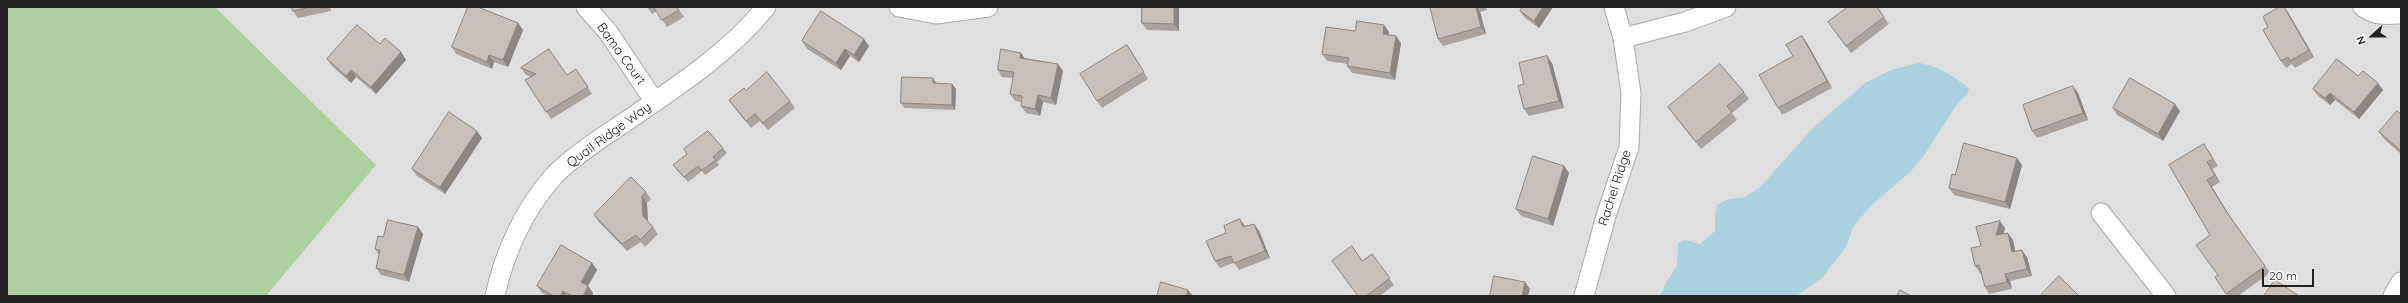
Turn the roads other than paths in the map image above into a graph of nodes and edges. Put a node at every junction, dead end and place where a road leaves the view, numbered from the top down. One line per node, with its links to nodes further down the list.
1 (586, 7): 10 (street, Bama Court)
2 (766, 7): 10 (street, Quail Ridge Way)
3 (899, 7): 4 (street)
4 (988, 7)
5 (1614, 7): 9 (street, Rachel Ridge)
6 (1726, 7): 9 (street)
7 (2363, 7): 8 (street)
8 (2401, 14)
9 (1623, 38): 14 (street, Rachel Ridge)
10 (655, 102): 13 (street, Quail Ridge Way)
11 (2101, 212): 15 (street)
12 (2401, 282): 16 (street)
13 (496, 296)
14 (1584, 296)
15 (2166, 296)
16 (2393, 296)

